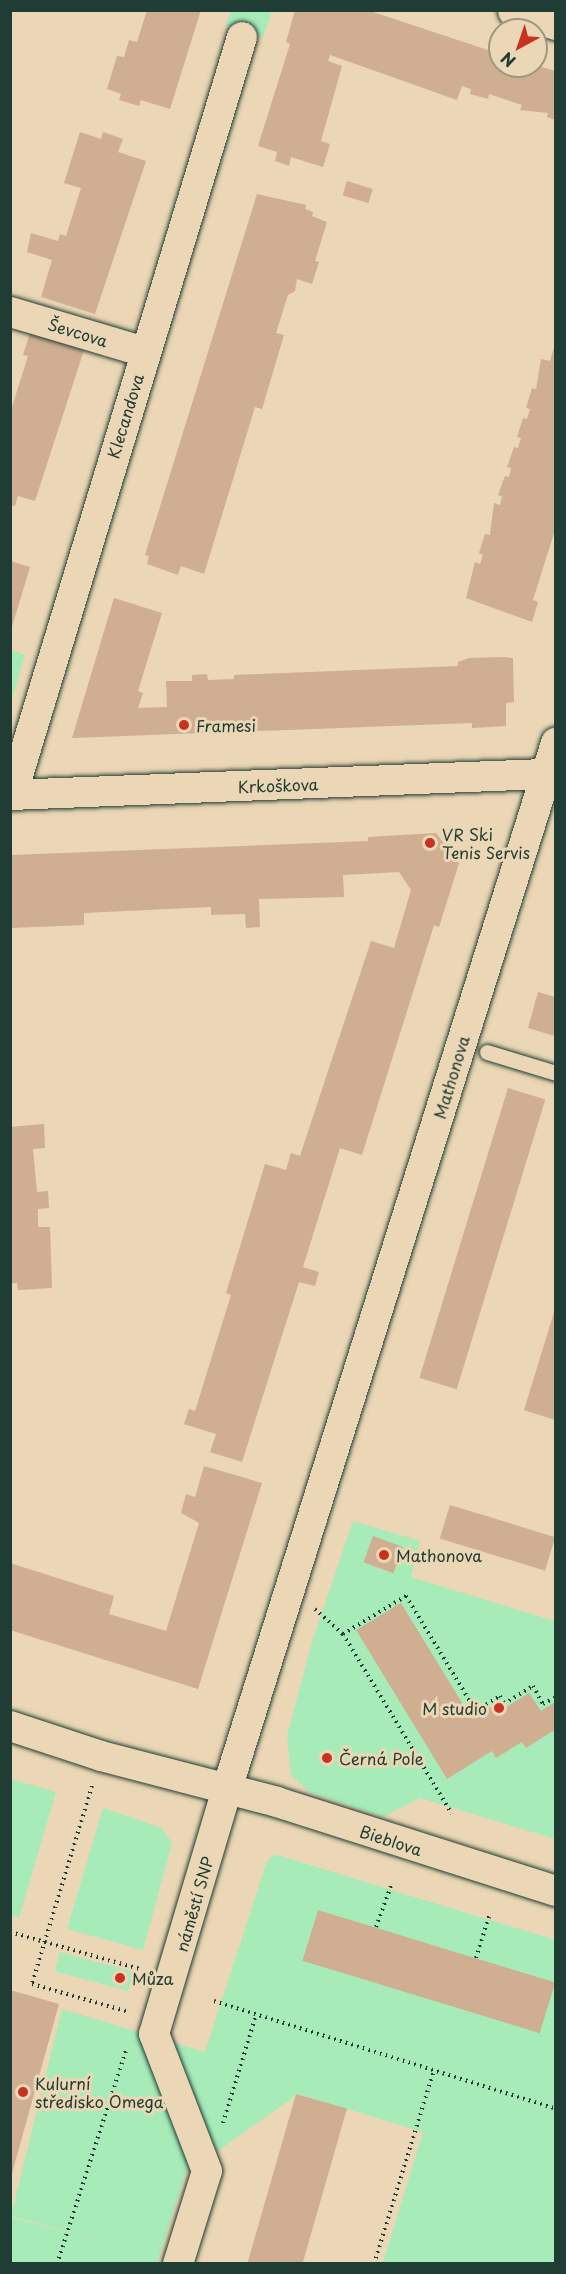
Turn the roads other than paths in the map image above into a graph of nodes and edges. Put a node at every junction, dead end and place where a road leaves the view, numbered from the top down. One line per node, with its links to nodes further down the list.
1 (514, 10): 2 (main road)
2 (555, 23)
3 (242, 37): 5 (street, Klecandova)
4 (10, 312): 5 (street, Ševcova)
5 (145, 352): 8 (street, Klecandova)
6 (555, 743): 7 (street, Mathonova)
7 (545, 774): 8 (street, Krkoškova); 12 (street, Mathonova)
8 (11, 795)
9 (487, 1052): 10 (lane)
10 (555, 1073)
11 (10, 1726): 12 (street)
12 (226, 1789): 13 (street, Bieblova); 14 (street, náměstí SNP)
13 (555, 1891)
14 (178, 2264)

